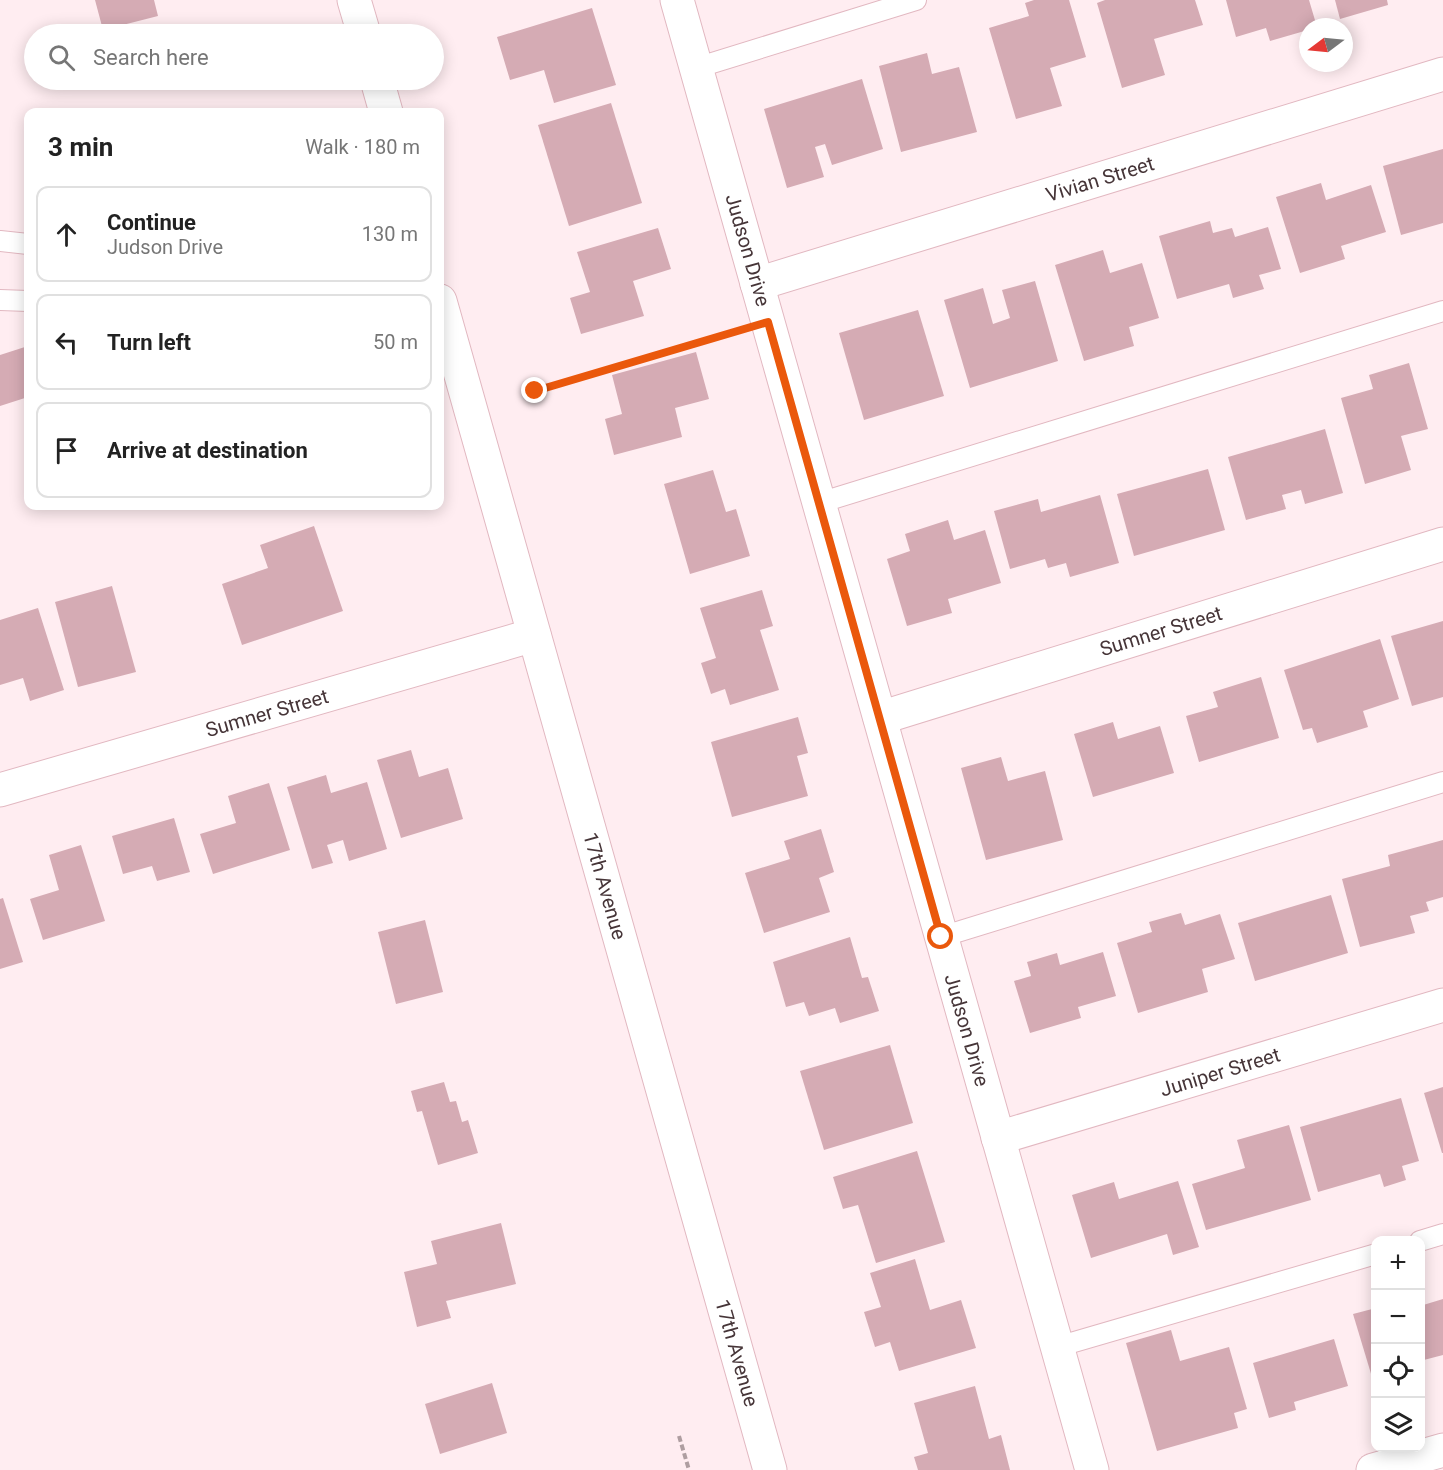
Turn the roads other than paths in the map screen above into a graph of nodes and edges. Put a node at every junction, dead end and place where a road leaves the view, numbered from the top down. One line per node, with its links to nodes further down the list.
1 (354, 0): 4 (street)
2 (677, 0): 5 (street, Judson Drive)
3 (916, 0): 5 (lane)
4 (361, 24)
5 (696, 68): 11 (street, Judson Drive)
6 (1443, 74): 11 (street, Vivian Street)
7 (380, 90): 8 (street)
8 (385, 108)
9 (0, 240): 10 (lane)
10 (24, 243)
11 (757, 284): 16 (street, Judson Drive)
12 (0, 300): 13 (lane)
13 (24, 301)
14 (1443, 311): 16 (lane)
15 (444, 315): 18 (street, 17th Avenue)
16 (819, 503): 19 (street, Judson Drive)
17 (1443, 544): 19 (street, Sumner Street)
18 (534, 635): 21 (street, Sumner Street); 30 (street, 17th Avenue)
19 (880, 718): 22 (street, Judson Drive)
20 (1443, 782): 22 (lane)
21 (0, 790)
22 (941, 937): 24 (street, Judson Drive)
23 (1443, 1005): 24 (street, Juniper Street)
24 (998, 1138): 28 (street, Judson Drive)
25 (1443, 1234): 26 (lane)
26 (1425, 1239)
27 (1371, 1255): 28 (lane)
28 (1056, 1347): 31 (street, Judson Drive)
29 (1443, 1450): 32 (street)
30 (770, 1470)
31 (1092, 1470)
32 (1373, 1470)

